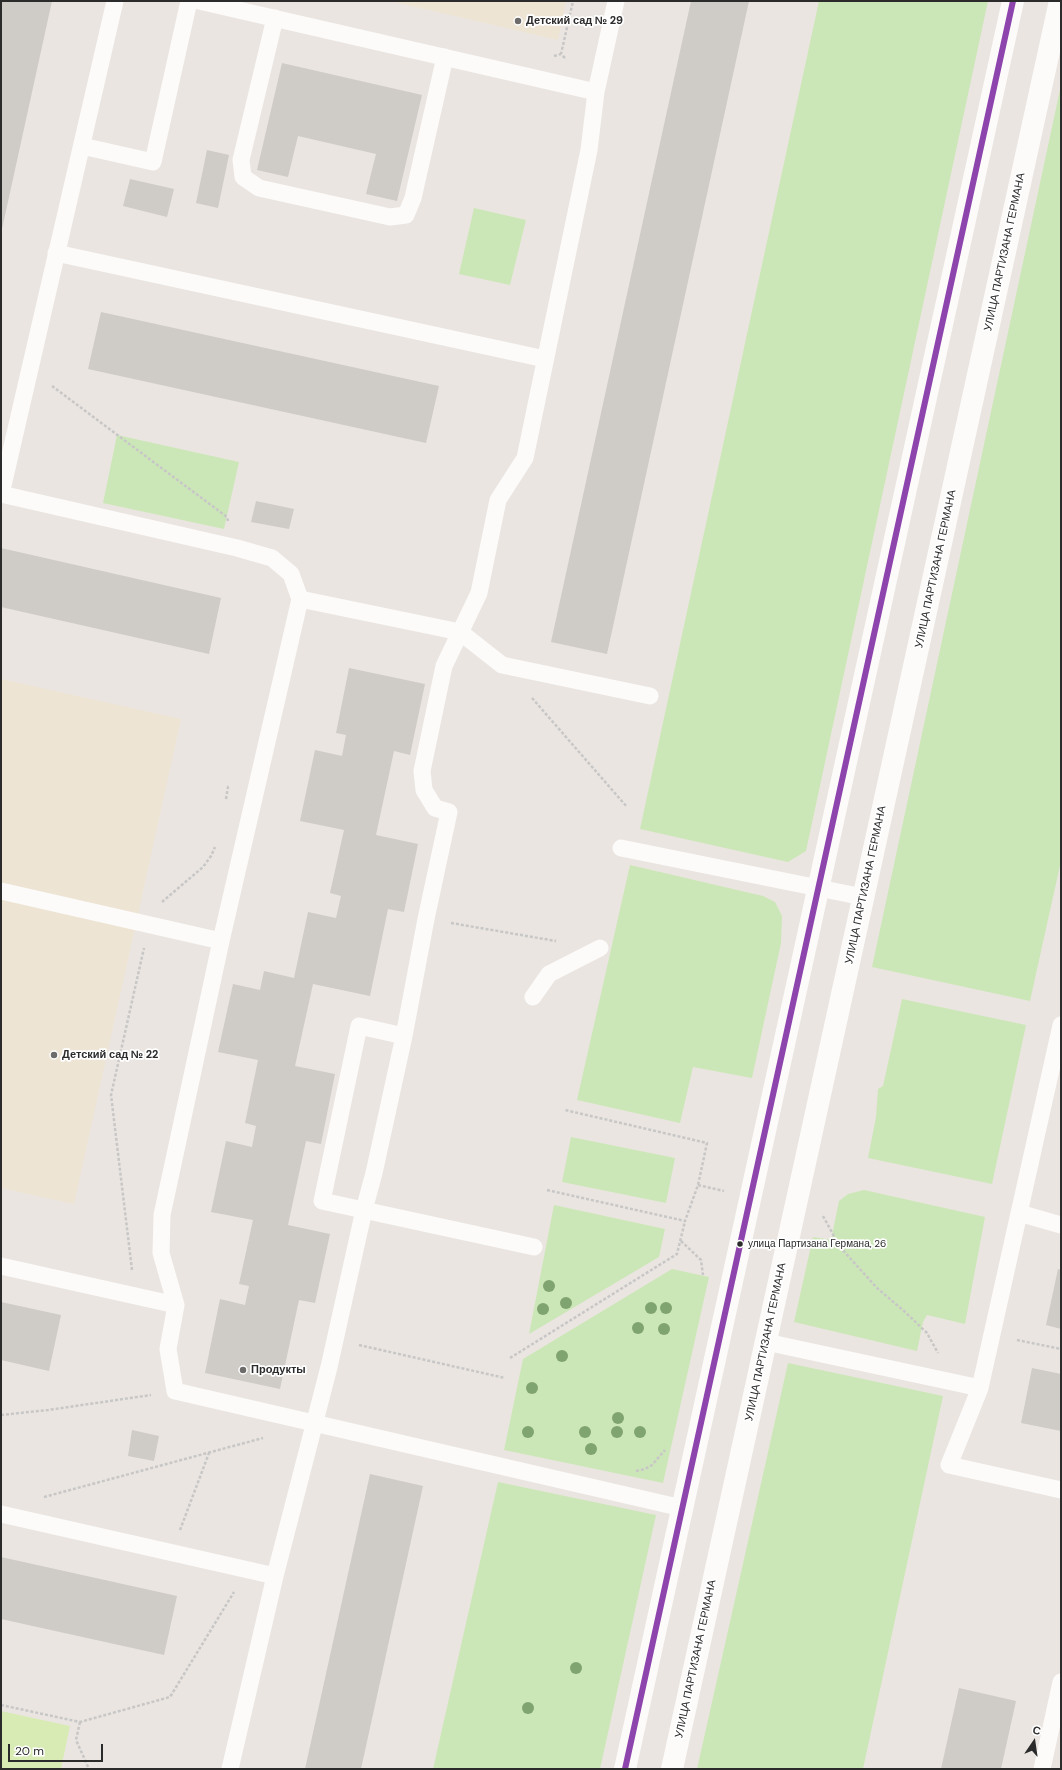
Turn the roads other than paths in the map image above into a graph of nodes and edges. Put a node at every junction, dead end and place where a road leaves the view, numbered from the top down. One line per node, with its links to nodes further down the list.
1 (115, 1): 10 (lane)
2 (188, 1): 10 (lane)
3 (199, 1): 7 (lane)
4 (616, 1): 9 (lane)
5 (1013, 1): 18 (main road)
6 (1060, 1): 20 (main road, УЛИЦА ПАРТИЗАНА ГЕРМАНА)
7 (275, 18): 8 (lane); 8 (lane)
8 (445, 57): 9 (lane)
9 (596, 92): 12 (lane)
10 (82, 146): 11 (lane)
11 (56, 253): 12 (lane); 13 (lane)
12 (545, 359): 15 (lane)
13 (1, 494): 14 (lane)
14 (300, 599): 15 (lane); 21 (lane)
15 (460, 632): 16 (lane); 25 (lane)
16 (650, 696)
17 (621, 848): 18 (lane)
18 (818, 888): 20 (lane); 36 (main road)
19 (1, 892): 21 (lane)
20 (863, 897): 32 (main road, УЛИЦА ПАРТИЗАНА ГЕРМАНА)
21 (221, 941): 31 (lane)
22 (600, 948): 23 (lane)
23 (533, 997)
24 (1061, 1025): 27 (lane)
25 (404, 1036): 26 (lane); 26 (lane)
26 (364, 1210): 29 (lane); 34 (lane)
27 (1019, 1213): 28 (lane); 33 (lane)
28 (1061, 1225)
29 (534, 1247)
30 (1, 1266): 31 (lane)
31 (176, 1305): 34 (lane)
32 (766, 1342): 33 (lane); 42 (main road, УЛИЦА ПАРТИЗАНА ГЕРМАНА)
33 (980, 1388): 35 (lane)
34 (315, 1424): 36 (lane); 38 (lane)
35 (1061, 1490)
36 (682, 1508): 41 (main road)
37 (1, 1514): 38 (lane)
38 (275, 1576): 40 (lane)
39 (1061, 1682): 43 (lane)
40 (230, 1769)
41 (625, 1769)
42 (672, 1769)
43 (1042, 1769)

